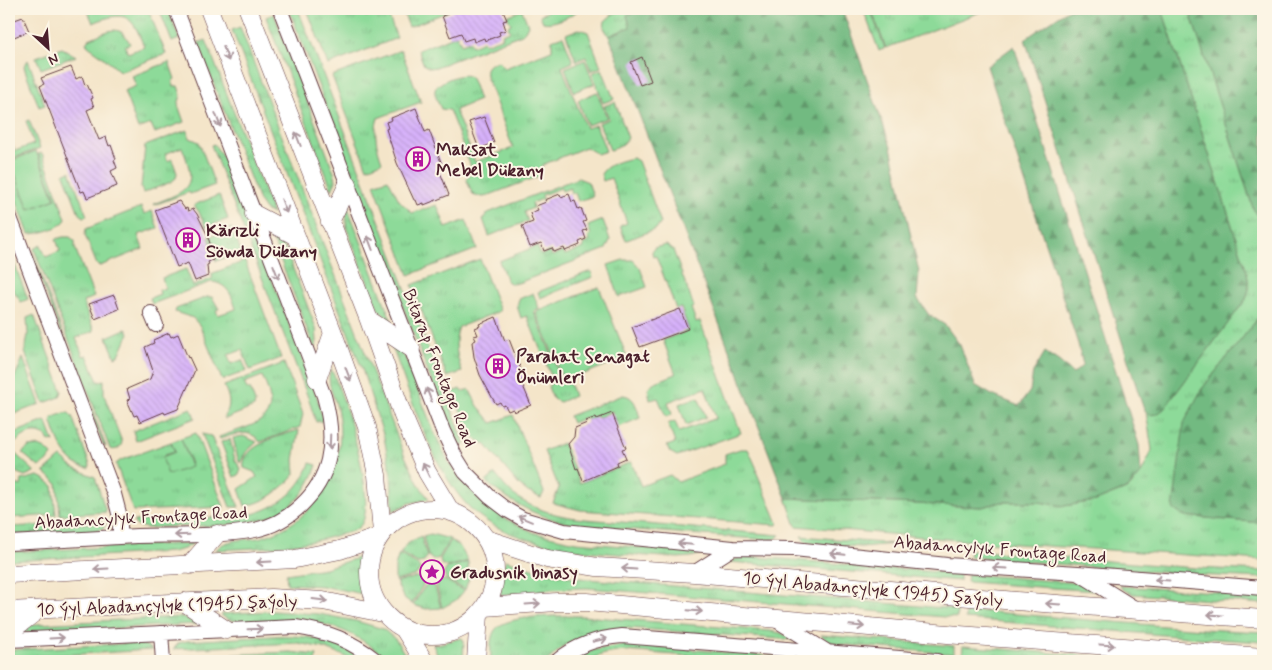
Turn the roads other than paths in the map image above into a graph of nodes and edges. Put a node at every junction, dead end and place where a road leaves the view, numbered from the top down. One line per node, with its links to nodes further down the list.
1 (176, 9): 7 (street, one-way to 7)
2 (209, 9): 9 (main road, one-way to 9)
3 (248, 9): 8 (main road, one-way to 3)
4 (280, 9): 5 (street, Bitarap Frontage Road)
5 (348, 184): 8 (main road); 12 (street, Bitarap Frontage Road, one-way to 5)
6 (9, 214): 17 (street)
7 (254, 214): 9 (main road); 13 (street, one-way to 13)
8 (330, 222): 10 (main road)
9 (296, 236): 11 (main road)
10 (369, 320): 12 (main road); 14 (main road, one-way to 10)
11 (333, 333): 13 (main road); 16 (main road, one-way to 16)
12 (410, 348): 20 (street, Bitarap Frontage Road, one-way to 12)
13 (317, 379): 15 (street, Abadancylyk Frontage Road, one-way to 15)
14 (451, 512): 16 (main road); 18 (main road)
15 (217, 534): 17 (street, Abadancylyk Frontage Road, one-way to 17); 21 (main road)
16 (381, 535): 21 (main road, 10 ýyl Abadançylyk (1945) şaýoly, one-way to 21); 31 (main road)
17 (120, 537): 19 (street, Abadancylyk Frontage Road)
18 (486, 539): 22 (main road, 10 ýyl Abadançylyk (1945) şaýoly, one-way to 18); 30 (main road)
19 (9, 543)
20 (733, 548): 22 (street); 23 (street, Abadancylyk Frontage Road, one-way to 20)
21 (190, 565): 24 (main road, 10 ýyl Abadançylyk (1945) şaýoly, one-way to 24)
22 (694, 573): 28 (main road, 10 ýyl Abadançylyk (1945) şaýoly, one-way to 22)
23 (1078, 573): 25 (street, Abadancylyk Frontage Road, one-way to 23); 28 (street)
24 (9, 574)
25 (1263, 588)
26 (184, 602): 27 (main road, 10 ýyl Abadançylyk (1945) şaýoly); 31 (main road, 10 ýyl Abadançylyk (1945) şaýoly, one-way to 31); 35 (main road)
27 (38, 610): 29 (main road, 10 ýyl Abadançylyk (1945) şaýoly); 36 (main road)
28 (1136, 610): 33 (main road, 10 ýyl Abadançylyk (1945) şaýoly, one-way to 28)
29 (9, 611)
30 (482, 611): 32 (main road, one-way to 32); 34 (main road); 45 (main road)
31 (383, 613): 34 (main road)
32 (774, 618): 39 (street); 40 (main road, one-way to 40)
33 (1263, 619)
34 (404, 629): 44 (main road)
35 (226, 630): 37 (street); 43 (street, one-way to 43)
36 (9, 632)
37 (161, 633): 38 (street, one-way to 37); 42 (street)
38 (9, 640)
39 (828, 652): 46 (street, one-way to 39); 47 (street)
40 (1208, 657): 41 (main road)
41 (1263, 657)
42 (163, 661)
43 (377, 661)
44 (424, 661)
45 (476, 661)
46 (557, 661)
47 (937, 661)

